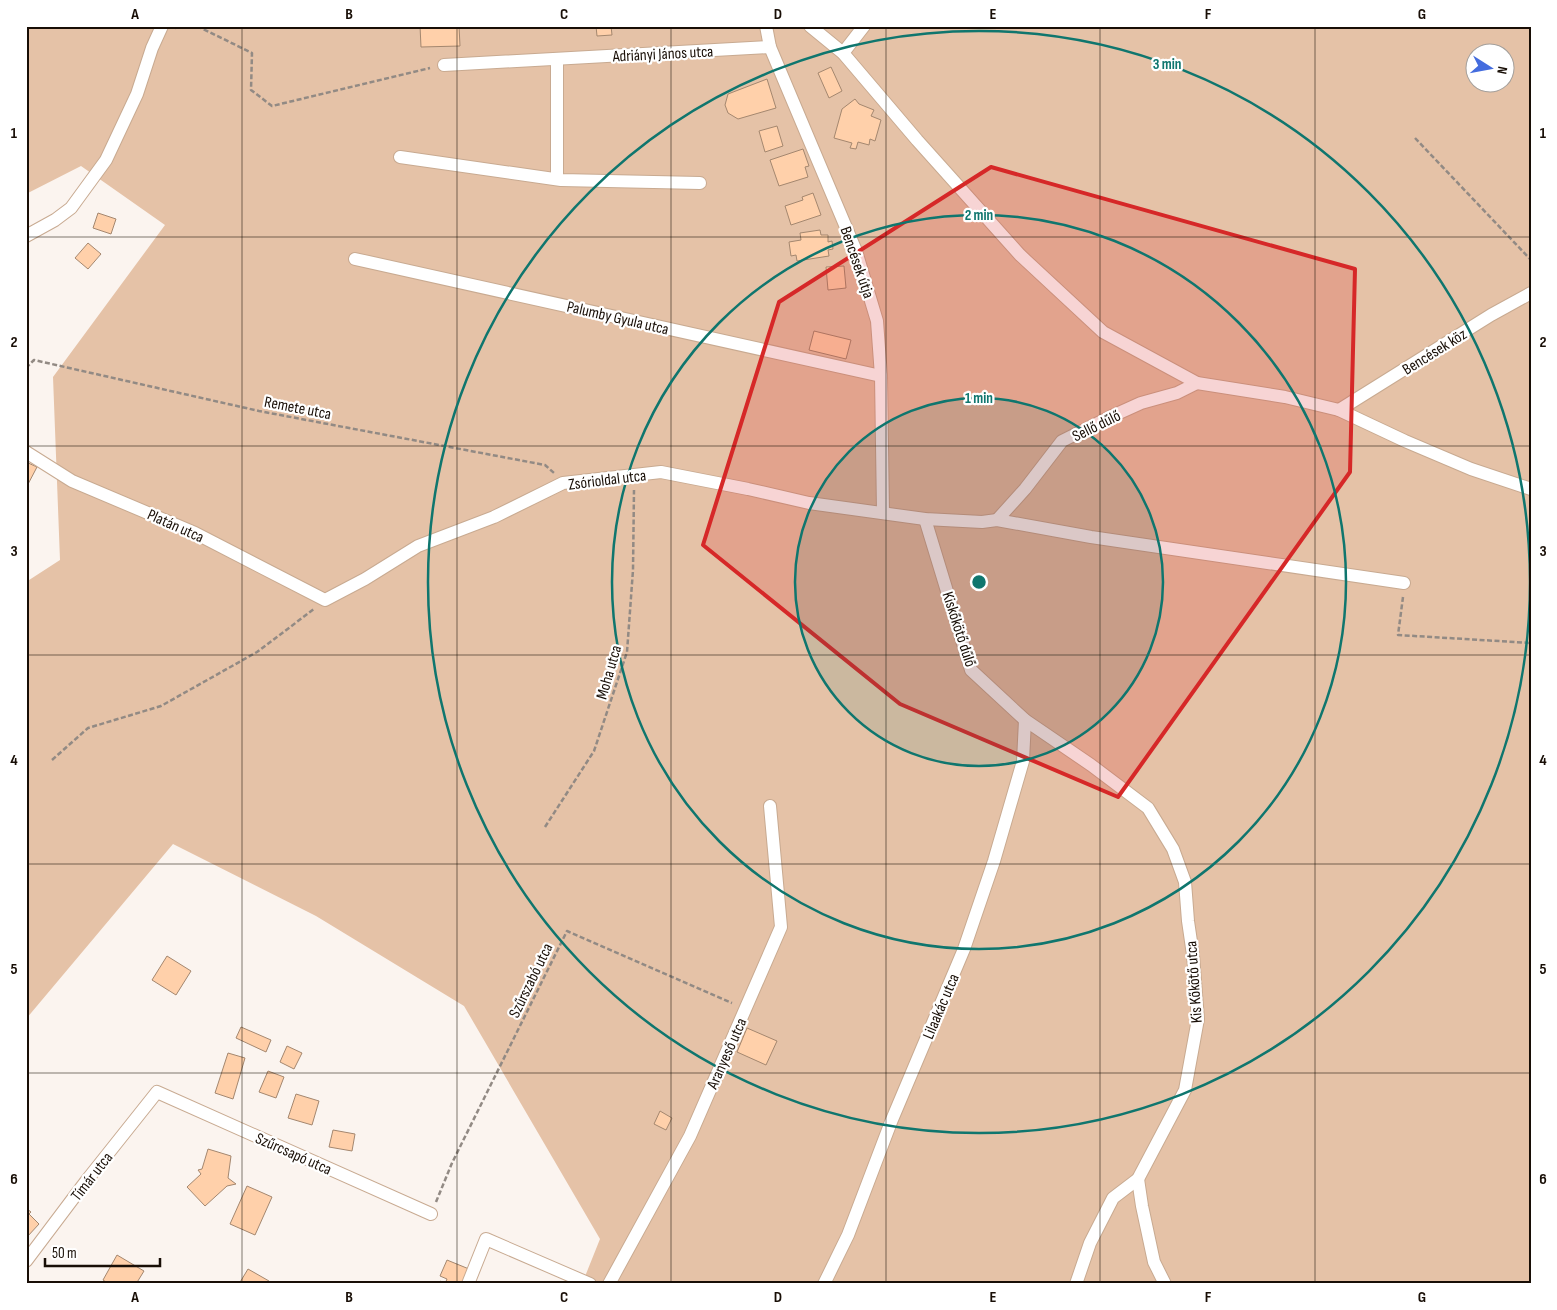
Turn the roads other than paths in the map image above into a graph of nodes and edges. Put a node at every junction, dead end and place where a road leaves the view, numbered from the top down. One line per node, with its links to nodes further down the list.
1 (162, 26): 12 (street)
2 (766, 26): 5 (street, Bencések útja)
3 (810, 26): 6 (street)
4 (864, 26): 6 (street)
5 (770, 47): 7 (street, Adriányi János utca); 15 (street, Bencések útja)
6 (843, 53): 16 (street)
7 (557, 59): 8 (street, Adriányi János utca); 10 (street)
8 (444, 64)
9 (400, 157): 10 (street)
10 (557, 179): 11 (street)
11 (700, 183)
12 (26, 236)
13 (355, 258): 15 (street, Palumby Gyula utca)
14 (1531, 294): 17 (street, Bencések köz)
15 (881, 376): 20 (street, Bencések útja)
16 (1197, 383): 17 (street); 22 (street, Sellő dűlő)
17 (1339, 410): 19 (street)
18 (26, 452): 24 (street, Platán utca)
19 (1531, 489)
20 (883, 513): 21 (street, Zsórioldal utca); 24 (street, Zsórioldal utca)
21 (925, 519): 22 (street, Zsórioldal utca); 25 (street, Kiskőkötő dűlő)
22 (997, 520): 23 (street, Zsórioldal utca)
23 (1404, 583)
24 (325, 600)
25 (1025, 720): 28 (street, Kis Kőkötő utca); 34 (street, Lilaakác utca)
26 (770, 806): 33 (street, Aranyeső utca)
27 (157, 1092): 29 (street, Szűrcsapó utca); 30 (street, Tímár utca)
28 (1138, 1179): 35 (street, Kis Kőkötő utca); 36 (street)
29 (431, 1214)
30 (26, 1261)
31 (468, 1284): 32 (street)
32 (590, 1284)
33 (609, 1284)
34 (824, 1284)
35 (1076, 1284)
36 (1165, 1284)

